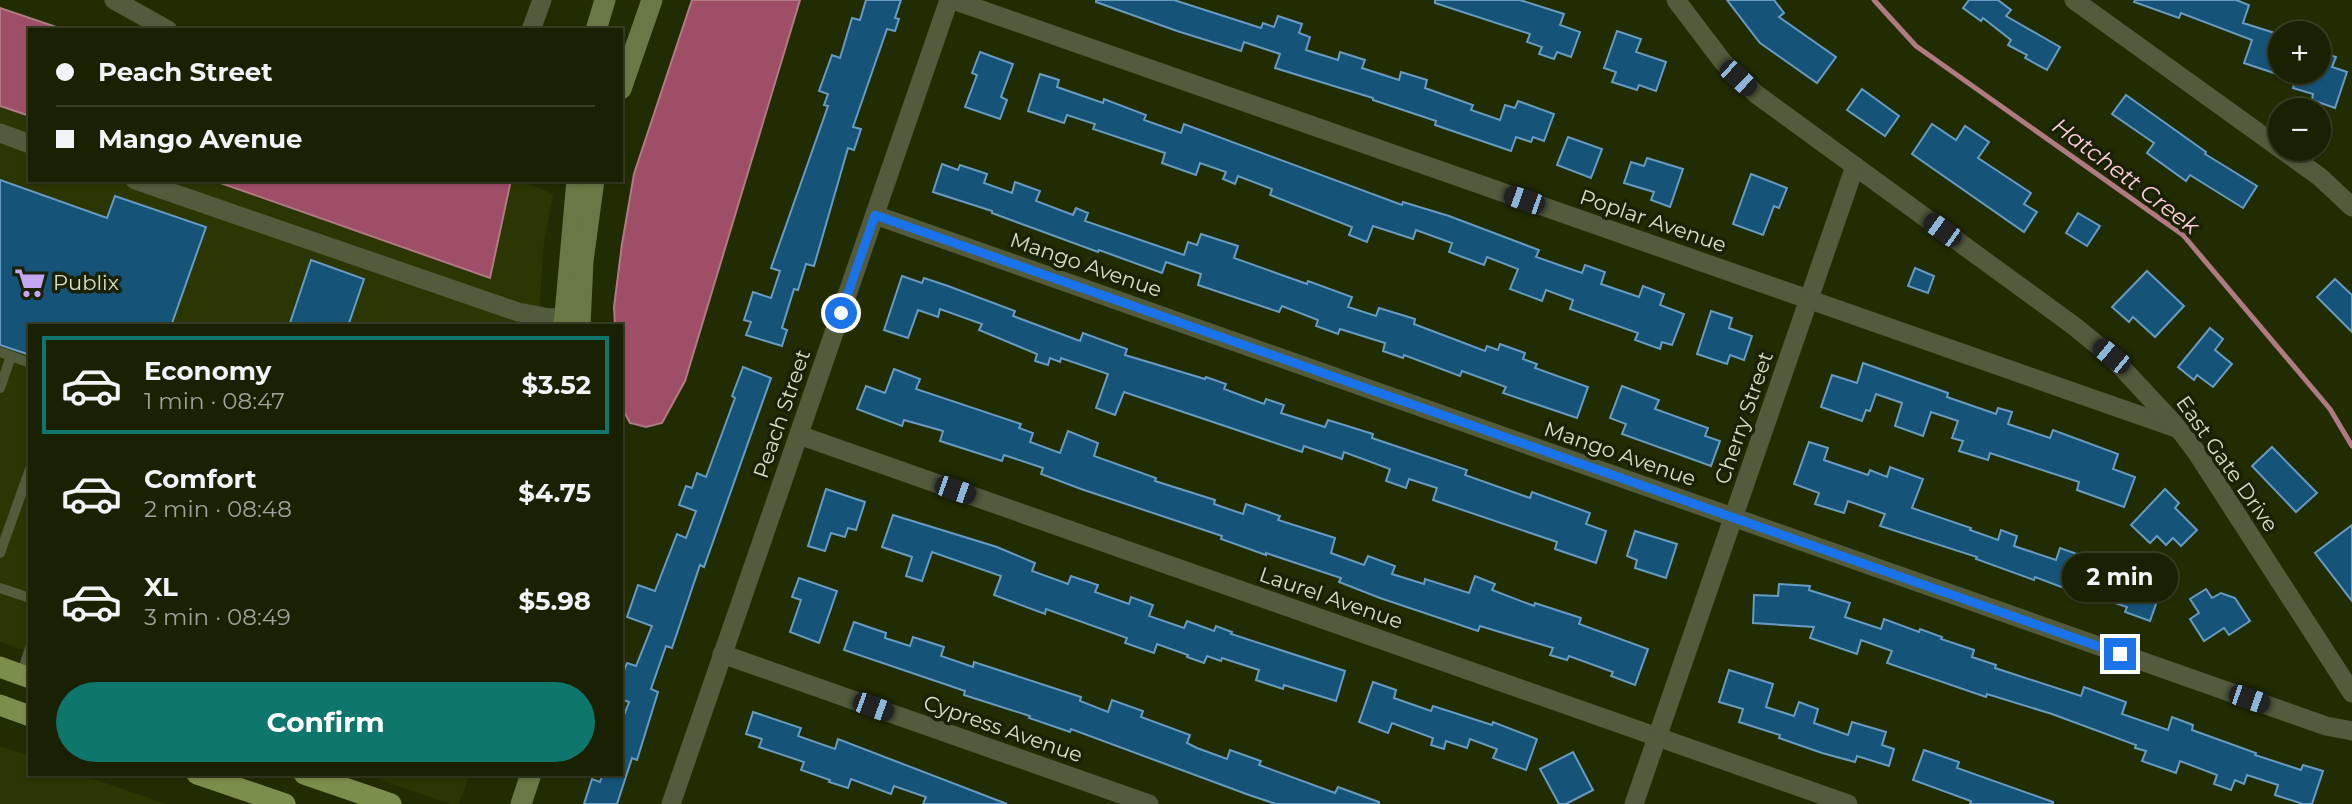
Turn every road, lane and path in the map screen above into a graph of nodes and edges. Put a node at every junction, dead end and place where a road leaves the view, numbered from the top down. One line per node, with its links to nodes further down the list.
1 (114, 0): 8 (street)
2 (542, 0): 9 (street)
3 (605, 0): 10 (street)
4 (652, 0): 11 (street)
5 (951, 0): 19 (street, Peach Street); 20 (street, Poplar Avenue)
6 (1676, 0): 14 (street, East Gate Drive)
7 (2074, 0): 18 (street)
8 (164, 28)
9 (532, 28)
10 (597, 28)
11 (623, 83)
12 (0, 133): 13 (street)
13 (28, 143)
14 (1855, 166): 20 (street, Cherry Street); 26 (street, East Gate Drive)
15 (141, 182): 21 (street)
16 (577, 182): 21 (street)
17 (594, 182): 21 (street)
18 (2352, 206)
19 (875, 215): 27 (street, Peach Street); 29 (street, Mango Avenue)
20 (1809, 299): 26 (street, Poplar Avenue); 29 (street, Cherry Street)
21 (569, 323)
22 (0, 352): 23 (lane)
23 (11, 356): 24 (lane); 25 (lane)
24 (28, 362)
25 (0, 388)
26 (2179, 429): 37 (street, East Gate Drive)
27 (799, 435): 33 (street, Peach Street); 43 (street, Laurel Avenue)
28 (28, 475): 30 (lane)
29 (1734, 518): 42 (street, Mango Avenue); 43 (street, Cherry Street)
30 (0, 553)
31 (0, 588): 32 (lane)
32 (28, 597)
33 (722, 654): 52 (street, Peach Street); 53 (street, Cypress Avenue)
34 (0, 667): 35 (main road)
35 (25, 676): 36 (main road)
36 (0, 680)
37 (2352, 692)
38 (0, 699): 39 (main road)
39 (28, 700)
40 (0, 705): 41 (main road)
41 (28, 715)
42 (2352, 730)
43 (1657, 737): 54 (street, Cherry Street); 55 (street, Laurel Avenue)
44 (203, 776): 48 (main road)
45 (310, 776): 49 (main road)
46 (517, 776): 50 (street)
47 (530, 776): 51 (street)
48 (285, 804)
49 (391, 804)
50 (509, 804)
51 (521, 804)
52 (671, 804)
53 (1149, 804)
54 (1634, 804)
55 (1848, 804)

